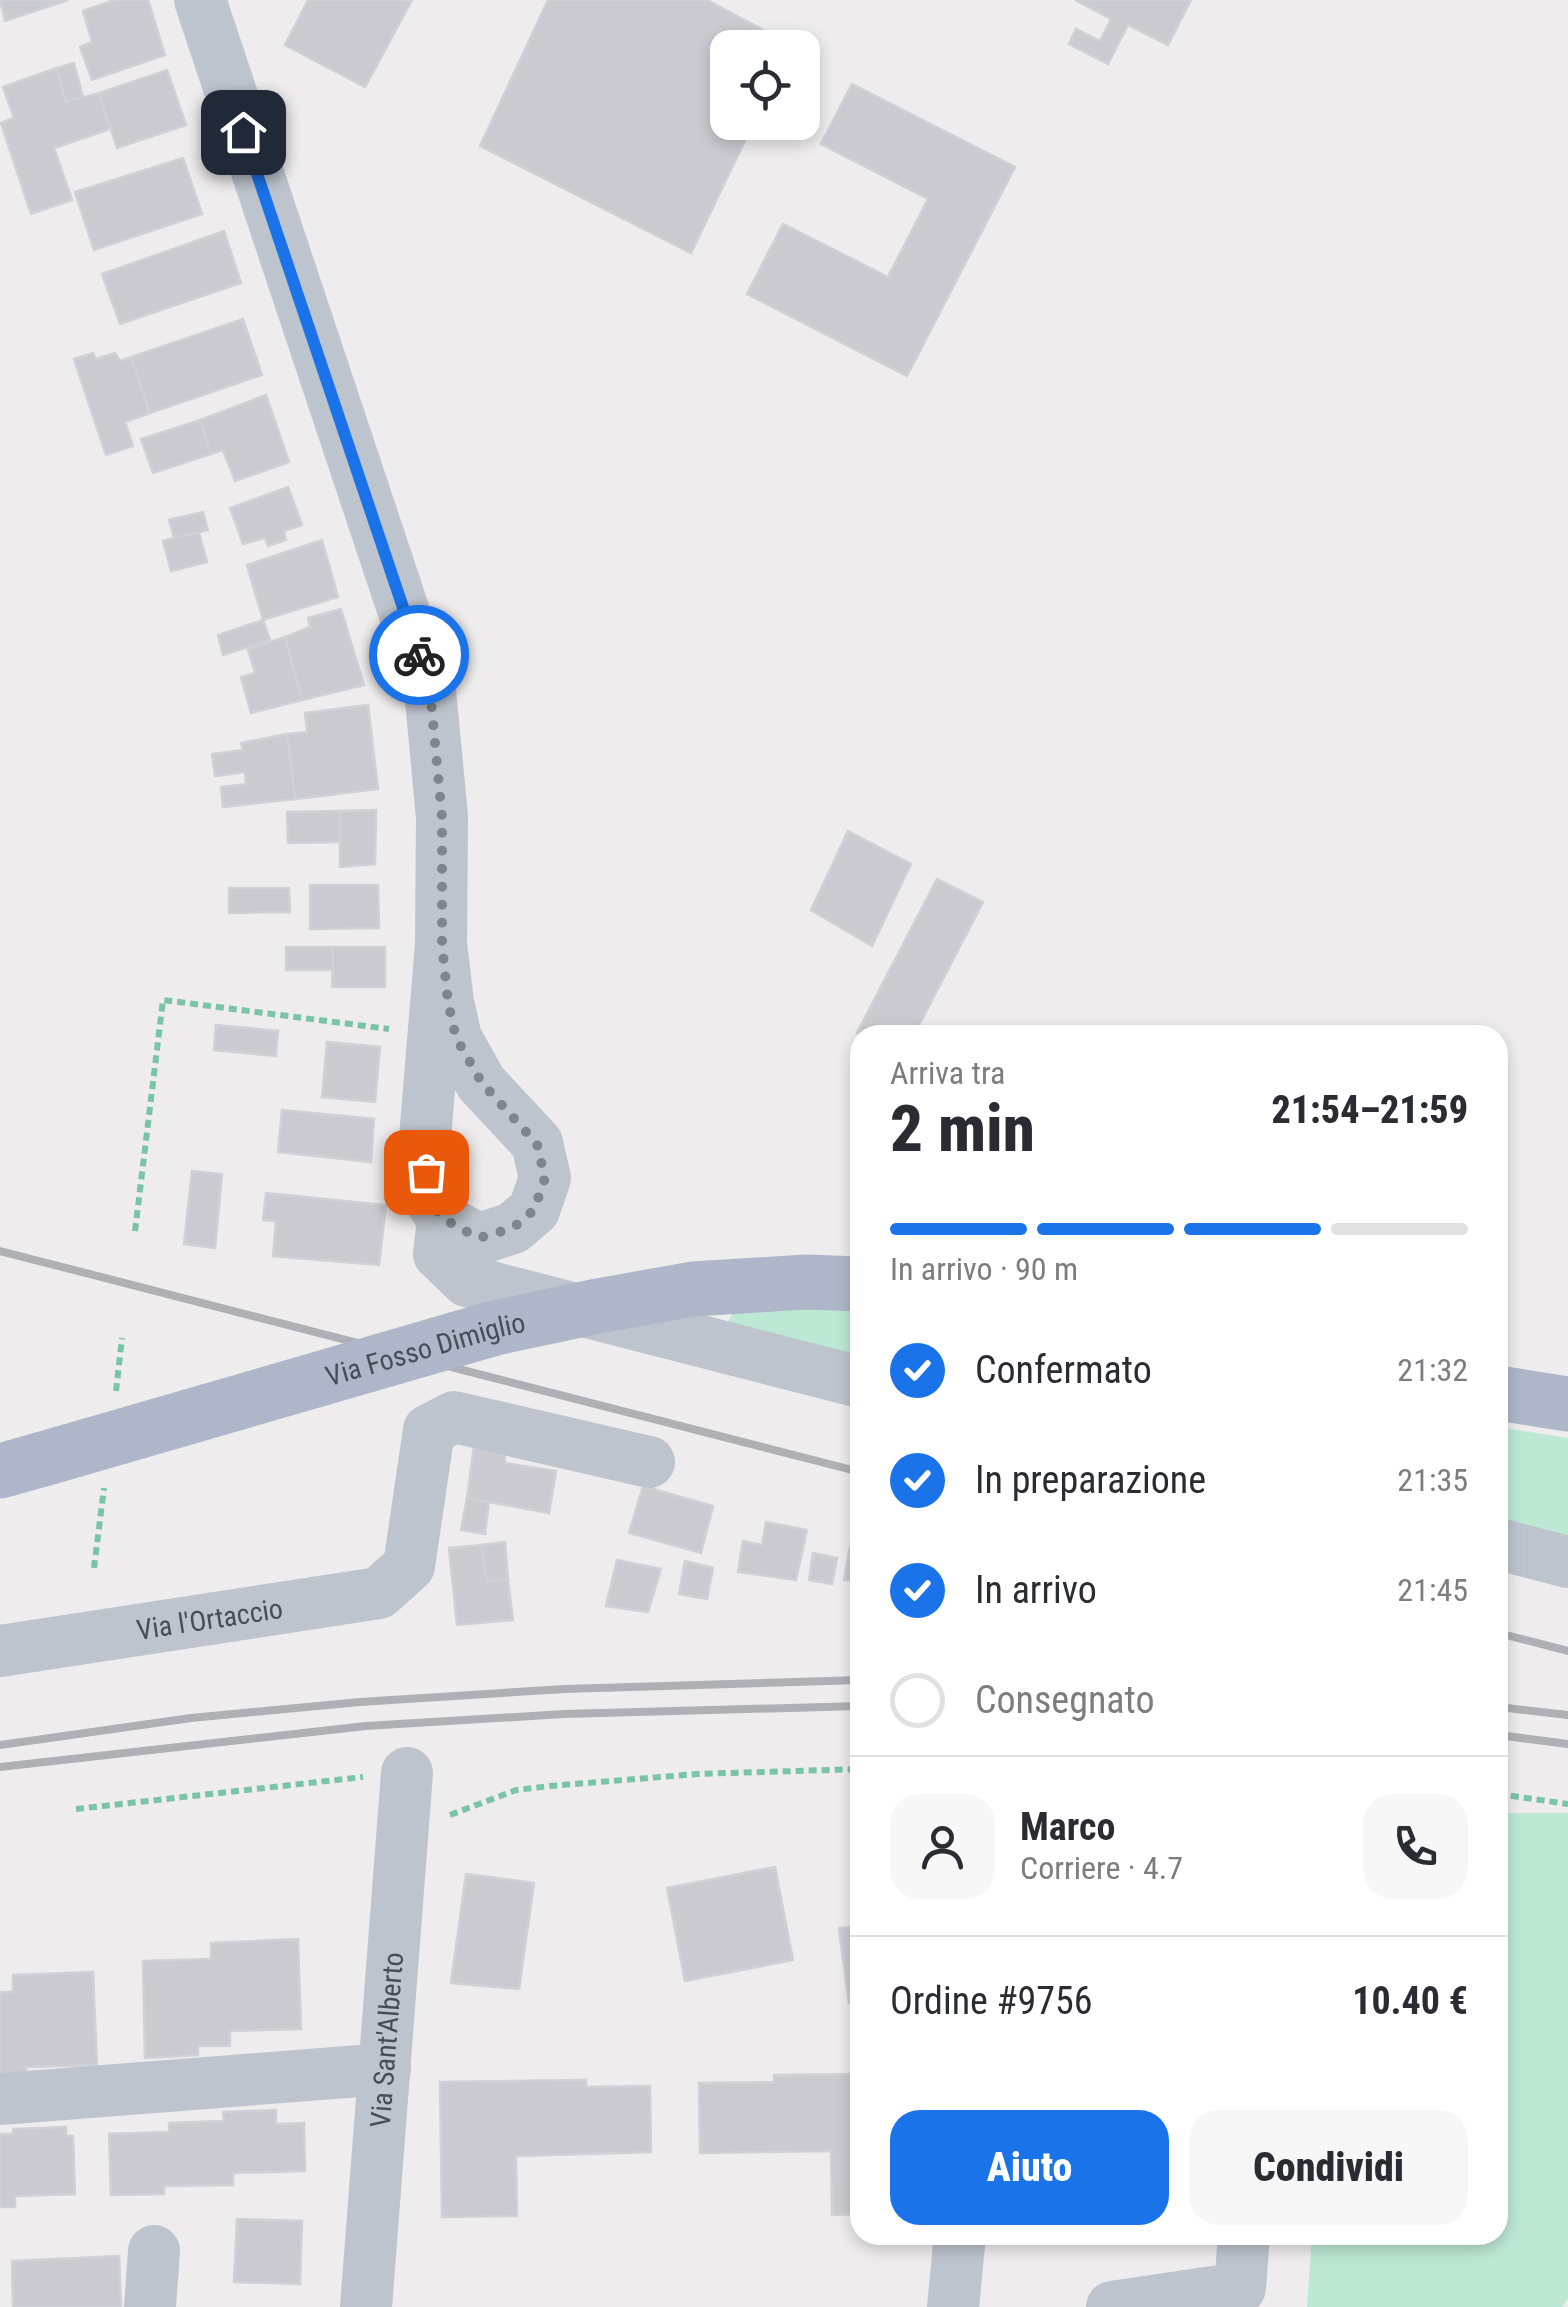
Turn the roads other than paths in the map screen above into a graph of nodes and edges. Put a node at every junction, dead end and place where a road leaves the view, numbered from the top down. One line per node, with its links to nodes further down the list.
1 (200, 0): 2 (street)
2 (442, 944): 3 (street); 4 (street)
3 (482, 1083): 4 (street); 5 (street)
4 (431, 1091): 5 (street)
5 (443, 1220): 7 (street)
6 (850, 1284): 11 (main road, Via Fosso Dimiglio, bridge)
7 (850, 1379)
8 (1508, 1394): 9 (main road)
9 (1568, 1404)
10 (648, 1462): 14 (street, Via l'Ortaccio)
11 (22, 1465)
12 (1508, 1547): 13 (street)
13 (1568, 1562)
14 (0, 1652)
15 (390, 1775): 16 (street, Via Sant'Alberto)
16 (385, 2069): 17 (street); 22 (street, Via Sant'Alberto)
17 (0, 2098)
18 (959, 2245): 23 (street)
19 (1243, 2245): 24 (street)
20 (154, 2251): 21 (street)
21 (150, 2307)
22 (366, 2307)
23 (953, 2307)
24 (1112, 2307)

